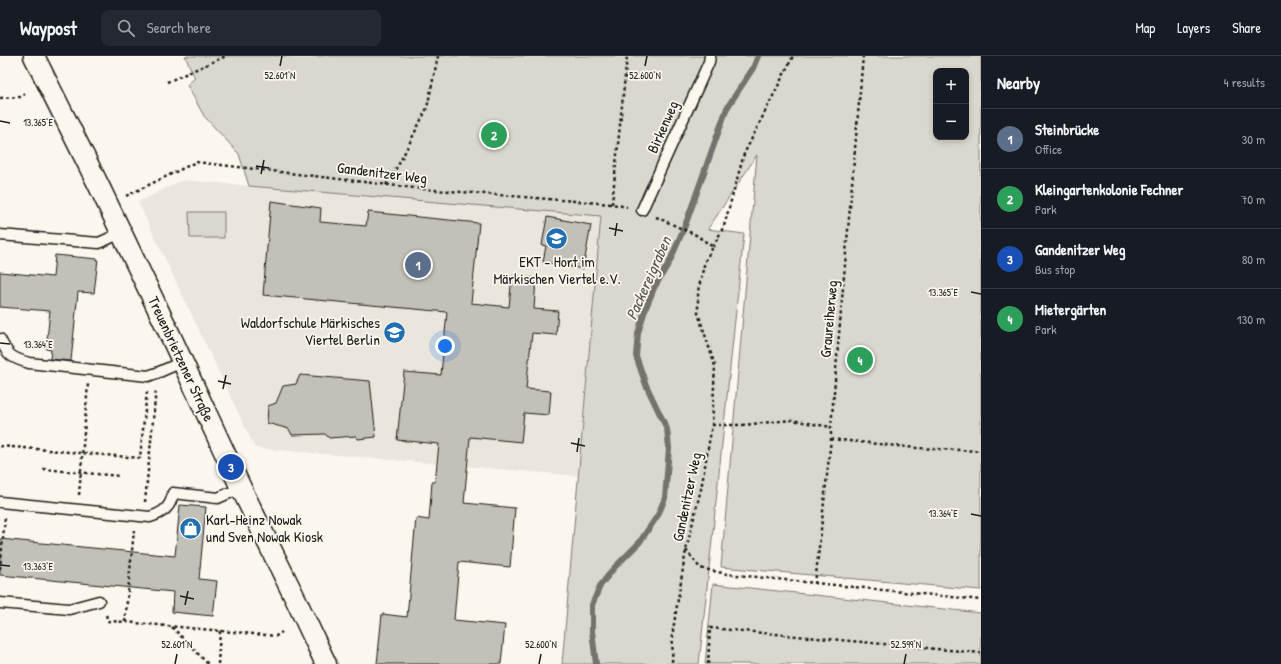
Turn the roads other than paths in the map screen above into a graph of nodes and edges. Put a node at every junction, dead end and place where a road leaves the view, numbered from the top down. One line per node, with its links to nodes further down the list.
1 (34, 56): 4 (street, Treuenbrietzener Straße)
2 (710, 56): 3 (lane, Birkenweg)
3 (642, 210)
4 (121, 233): 5 (lane); 7 (street, Treuenbrietzener Straße)
5 (0, 235)
6 (0, 339): 7 (lane)
7 (182, 362): 8 (street, Treuenbrietzener Straße)
8 (241, 488): 9 (lane); 12 (street, Treuenbrietzener Straße)
9 (3, 502)
10 (99, 601): 11 (lane)
11 (0, 603)
12 (326, 664)

